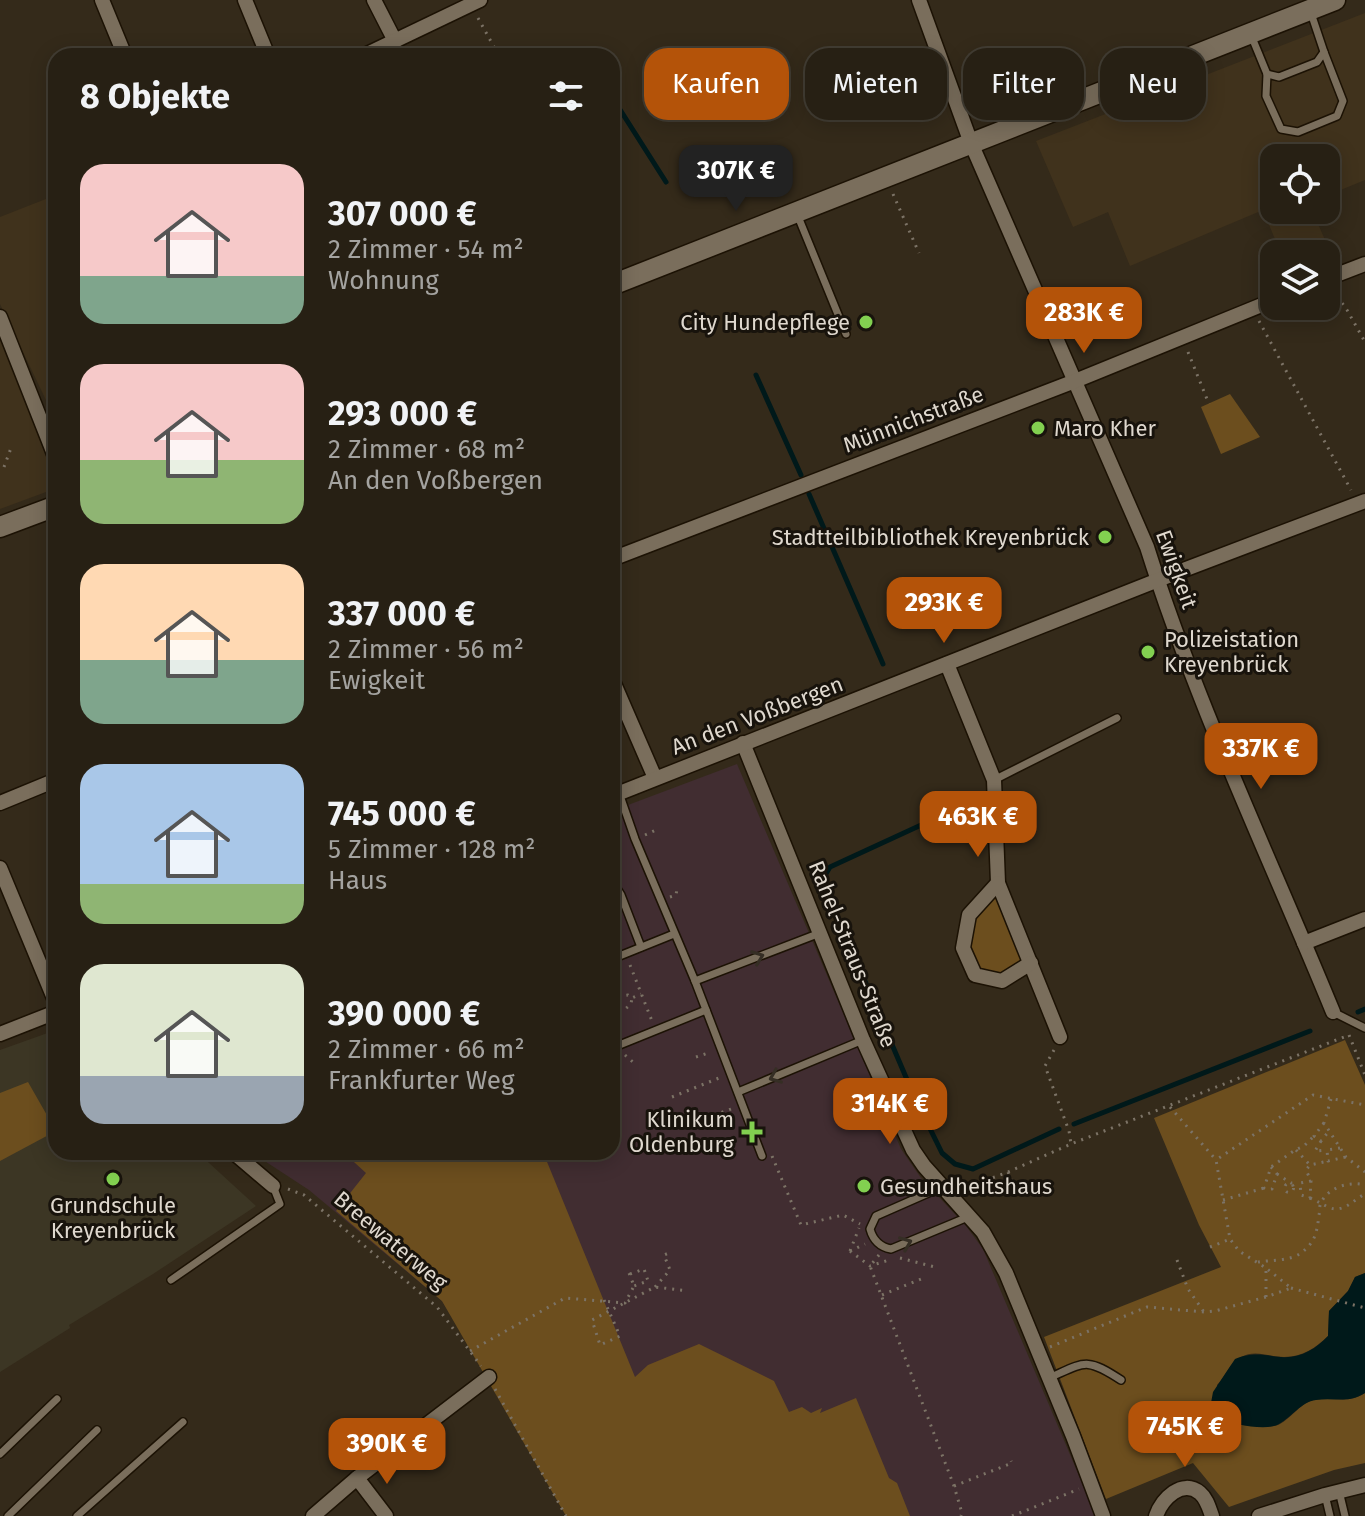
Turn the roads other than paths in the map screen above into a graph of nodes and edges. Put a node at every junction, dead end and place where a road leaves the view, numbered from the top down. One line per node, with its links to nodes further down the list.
1 (102, 0): 10 (street)
2 (245, 0): 11 (street)
3 (374, 0): 9 (street)
4 (919, 0): 15 (street, Ewigkeit)
5 (1335, 0): 7 (main road)
6 (475, 2): 9 (street)
7 (1310, 10): 8 (main road); 13 (lane)
8 (1250, 33): 14 (lane); 15 (main road)
9 (395, 41): 12 (street)
10 (122, 48)
11 (265, 48)
12 (380, 48)
13 (1324, 52): 14 (lane); 14 (lane)
14 (1267, 74)
15 (971, 143): 16 (main road); 23 (street, Ewigkeit)
16 (797, 213): 19 (main road); 22 (lane)
17 (1365, 264): 18 (street)
18 (1340, 278)
19 (620, 282)
20 (1260, 306): 23 (street, Münnichstraße)
21 (0, 317): 24 (street)
22 (846, 334)
23 (1075, 381): 28 (street, Münnichstraße); 29 (street, Ewigkeit)
24 (48, 439)
25 (1361, 503): 29 (street, An den Voßbergen)
26 (48, 509): 27 (main road)
27 (0, 527)
28 (620, 556)
29 (1158, 581): 30 (street, An den Voßbergen); 46 (street, Ewigkeit)
30 (947, 664): 33 (street, An den Voßbergen); 35 (street)
31 (620, 697): 34 (street)
32 (1117, 718): 35 (lane)
33 (743, 743): 34 (street, An den Voßbergen); 44 (street, Rahel-Straus-Straße)
34 (655, 778): 37 (street, An den Voßbergen)
35 (994, 780): 41 (street)
36 (48, 783): 38 (street)
37 (620, 792)
38 (0, 803)
39 (620, 803): 45 (lane)
40 (0, 868): 51 (street)
41 (998, 883): 49 (street); 49 (street)
42 (620, 893): 47 (lane)
43 (1365, 919): 46 (street)
44 (820, 933): 50 (lane, one-way to 44); 58 (street, Rahel-Straus-Straße)
45 (674, 934): 47 (lane); 50 (lane)
46 (1304, 943): 53 (street, Ewigkeit)
47 (641, 947): 48 (lane)
48 (620, 956)
49 (1031, 963): 57 (street)
50 (695, 981): 52 (lane)
51 (48, 984)
52 (706, 1010): 59 (lane); 60 (lane)
53 (1333, 1012): 55 (lane)
54 (48, 1015): 56 (street)
55 (1365, 1028)
56 (0, 1034)
57 (1060, 1037)
58 (863, 1040): 60 (lane, one-way to 60); 64 (street, Rahel-Straus-Straße)
59 (620, 1045)
60 (738, 1092): 61 (lane)
61 (762, 1156)
62 (242, 1160): 63 (street)
63 (273, 1186): 66 (lane)
64 (946, 1191): 65 (street, Rahel-Straus-Straße); 65 (lane, one-way to 65)
65 (970, 1216): 68 (street, Rahel-Straus-Straße)
66 (171, 1280)
67 (489, 1377): 74 (street)
68 (1049, 1378): 69 (lane); 81 (street, Rahel-Straus-Straße)
69 (1121, 1380)
70 (57, 1399): 73 (lane)
71 (183, 1422): 78 (lane)
72 (97, 1430): 77 (lane)
73 (0, 1454)
74 (357, 1478): 79 (street); 80 (street)
75 (1365, 1485): 76 (street)
76 (1332, 1493): 84 (street); 85 (lane); 86 (lane)
77 (8, 1516)
78 (77, 1516)
79 (313, 1516)
80 (386, 1516)
81 (1103, 1516)
82 (1156, 1516): 83 (street)
83 (1212, 1516)
84 (1259, 1516)
85 (1330, 1516)
86 (1345, 1516)

